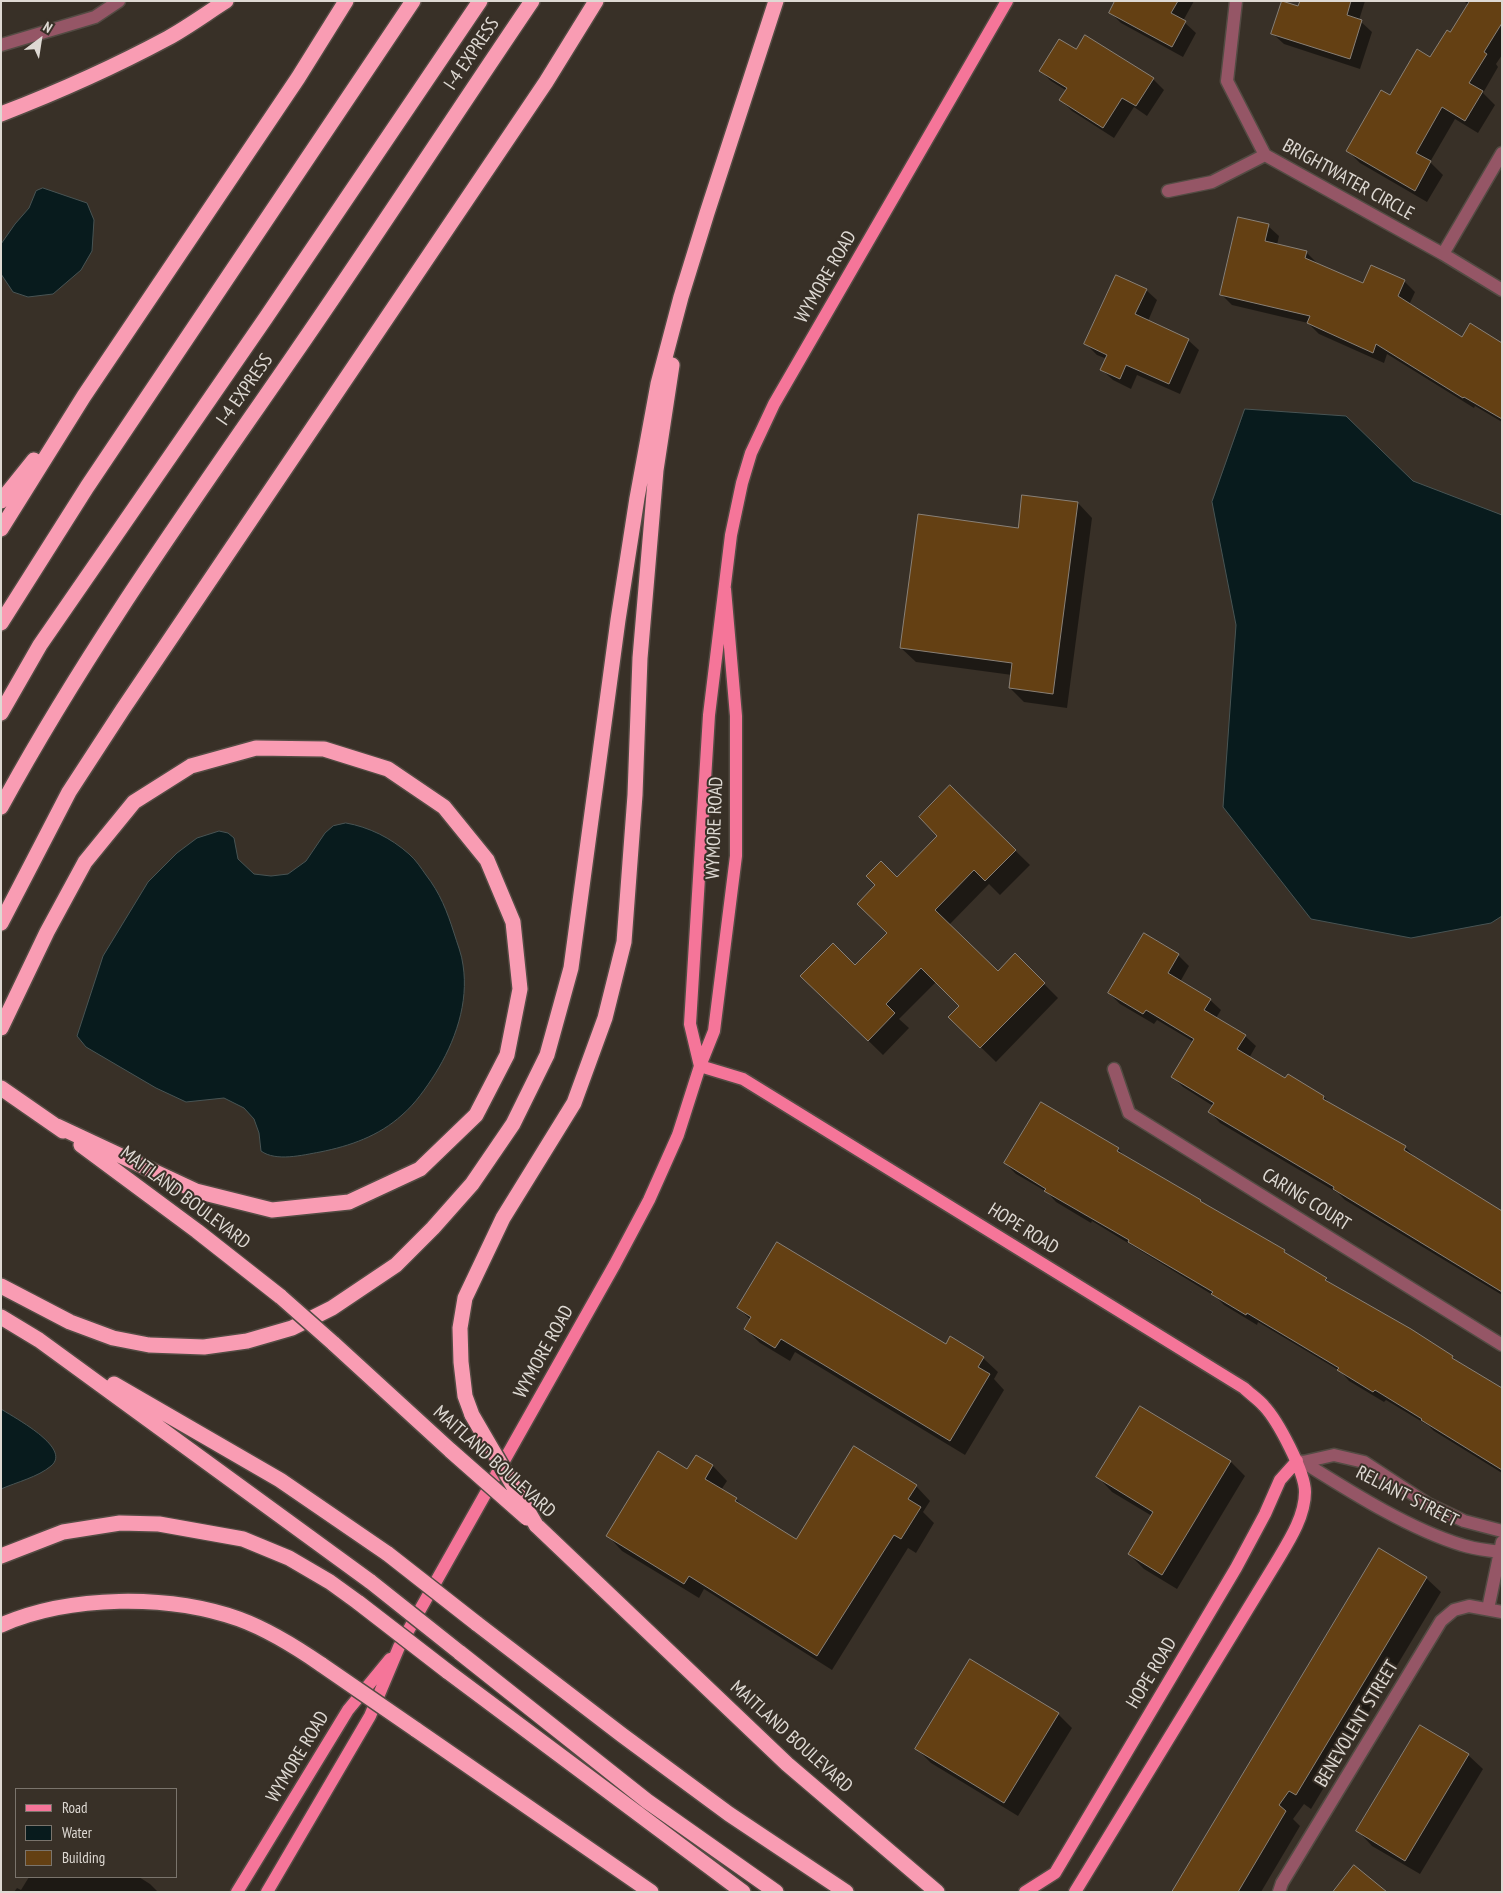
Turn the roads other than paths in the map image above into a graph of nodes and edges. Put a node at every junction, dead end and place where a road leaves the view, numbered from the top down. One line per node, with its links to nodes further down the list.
1 (119, 1): 11 (street)
2 (226, 1): 12 (highway)
3 (346, 1): 19 (highway)
4 (413, 1): 23 (highway)
5 (480, 1): 24 (highway, I-4 EXPRESS)
6 (532, 1): 25 (highway, I-4 EXPRESS)
7 (596, 1): 26 (highway)
8 (776, 1): 18 (highway)
9 (1007, 1): 22 (main road, WYMORE ROAD)
10 (1236, 1): 14 (street, BRIGHTWATER CIRCLE)
11 (1, 45)
12 (1, 114)
13 (1502, 153): 16 (street)
14 (1265, 155): 15 (street); 16 (street, BRIGHTWATER CIRCLE)
15 (1168, 191)
16 (1443, 254): 17 (street, BRIGHTWATER CIRCLE)
17 (1502, 290)
18 (681, 297): 32 (highway); 37 (highway, bridge)
19 (84, 396): 20 (highway); 21 (highway)
20 (1, 501)
21 (1, 529)
22 (725, 589): 28 (main road, WYMORE ROAD); 28 (main road, WYMORE ROAD)
23 (1, 624)
24 (1, 714)
25 (1, 807)
26 (1, 923)
27 (1, 1028): 31 (highway)
28 (700, 1066): 36 (main road, HOPE ROAD); 44 (main road, WYMORE ROAD)
29 (1114, 1069): 35 (street, CARING COURT)
30 (1, 1088): 31 (highway, MAITLAND BOULEVARD)
31 (57, 1126): 37 (highway, MAITLAND BOULEVARD, bridge)
32 (1, 1286)
33 (1, 1317): 34 (highway)
34 (39, 1340): 49 (highway, bridge); 50 (highway, bridge)
35 (1502, 1345)
36 (1300, 1461): 38 (street, RELIANT STREET); 39 (street, RELIANT STREET); 52 (main road, HOPE ROAD); 53 (main road, HOPE ROAD)
37 (536, 1526): 51 (highway, MAITLAND BOULEVARD)
38 (1502, 1531)
39 (1500, 1547): 41 (street)
40 (1, 1556): 48 (highway, bridge)
41 (1488, 1610): 42 (street, BENEVOLENT STREET); 54 (street, BENEVOLENT STREET)
42 (1502, 1612)
43 (1, 1625): 47 (highway, bridge)
44 (399, 1647): 45 (main road, WYMORE ROAD); 46 (main road, WYMORE ROAD)
45 (237, 1892)
46 (267, 1892)
47 (651, 1892)
48 (743, 1892)
49 (776, 1892)
50 (846, 1892)
51 (937, 1892)
52 (1025, 1892)
53 (1074, 1892)
54 (1279, 1892)

